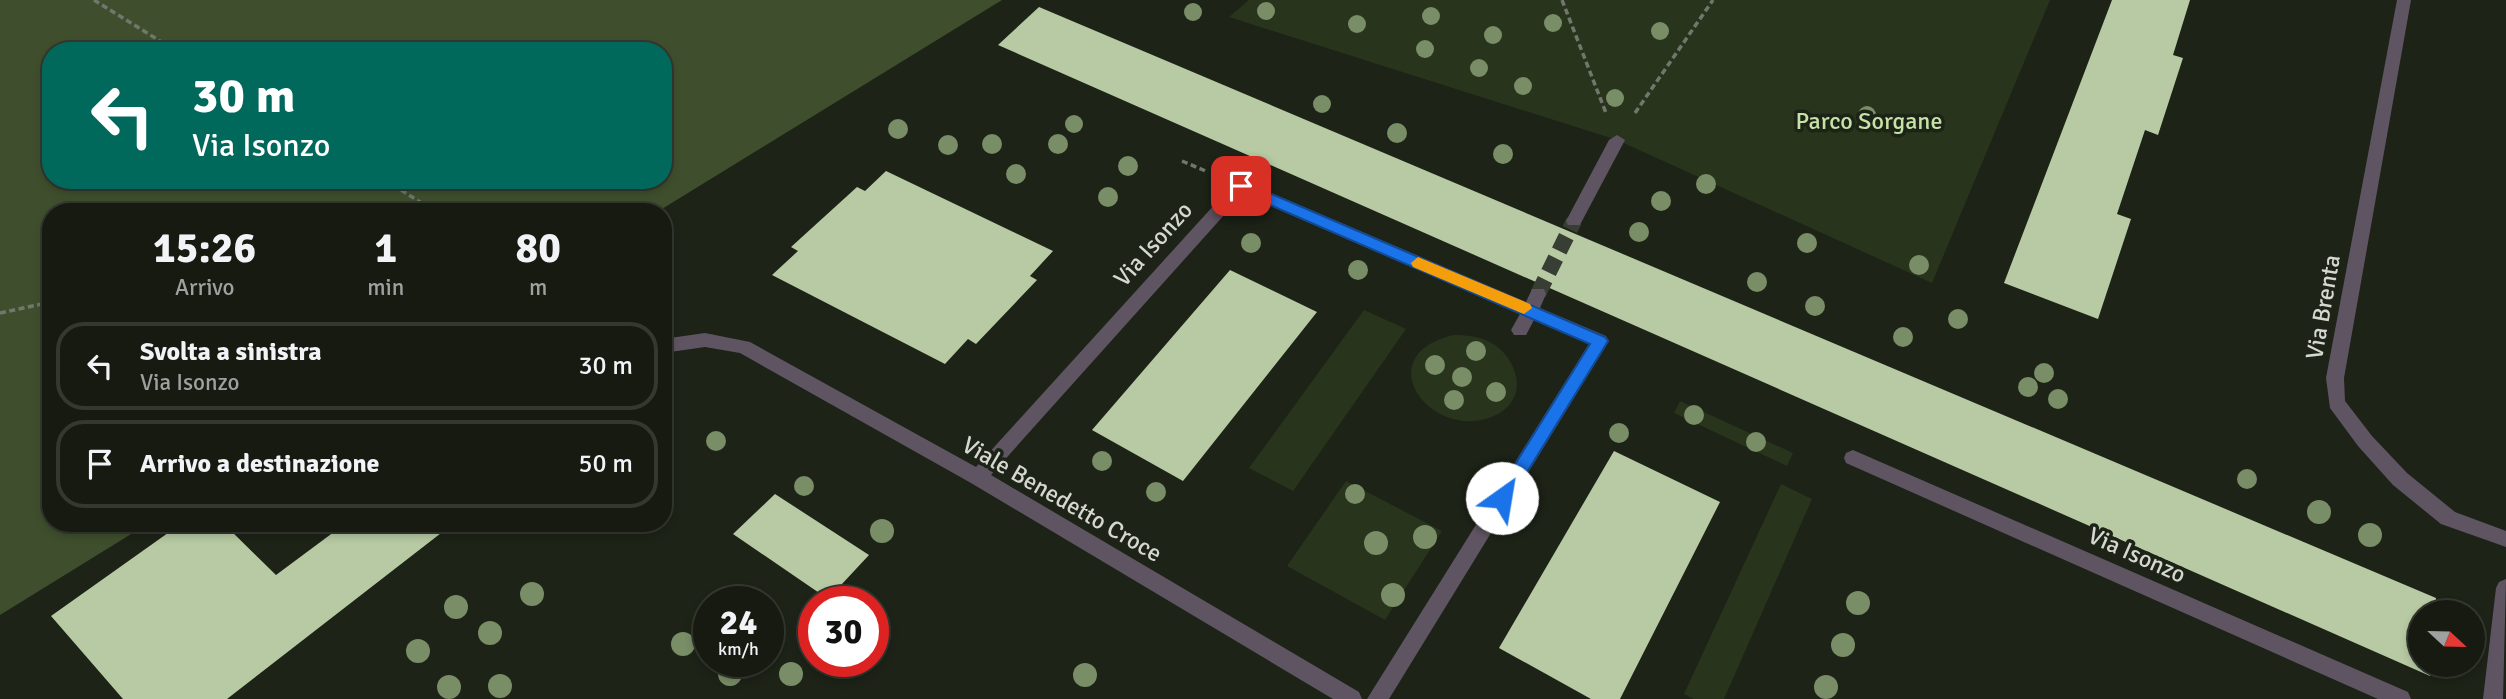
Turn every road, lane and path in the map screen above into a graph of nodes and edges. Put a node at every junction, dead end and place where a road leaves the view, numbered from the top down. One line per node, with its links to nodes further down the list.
1 (94, 0): 5 (path)
2 (1562, 0): 6 (path)
3 (1713, 0): 6 (path)
4 (2404, 0): 17 (street, Via Brenta)
5 (162, 42)
6 (1617, 140): 9 (street)
7 (399, 189): 8 (path)
8 (422, 203)
9 (1574, 221)
10 (1534, 303): 13 (street); 16 (street, Via Isonzo); 20 (street, Via Isonzo)
11 (42, 304): 12 (path)
12 (0, 313)
13 (1520, 330)
14 (672, 345): 16 (street, Viale Benedetto Croce)
15 (1853, 458): 21 (street, Via Isonzo)
16 (978, 477): 19 (street, Viale Benedetto Croce)
17 (2506, 539)
18 (2506, 588): 22 (street)
19 (1352, 699)
20 (1377, 699)
21 (2401, 699)
22 (2493, 699)

